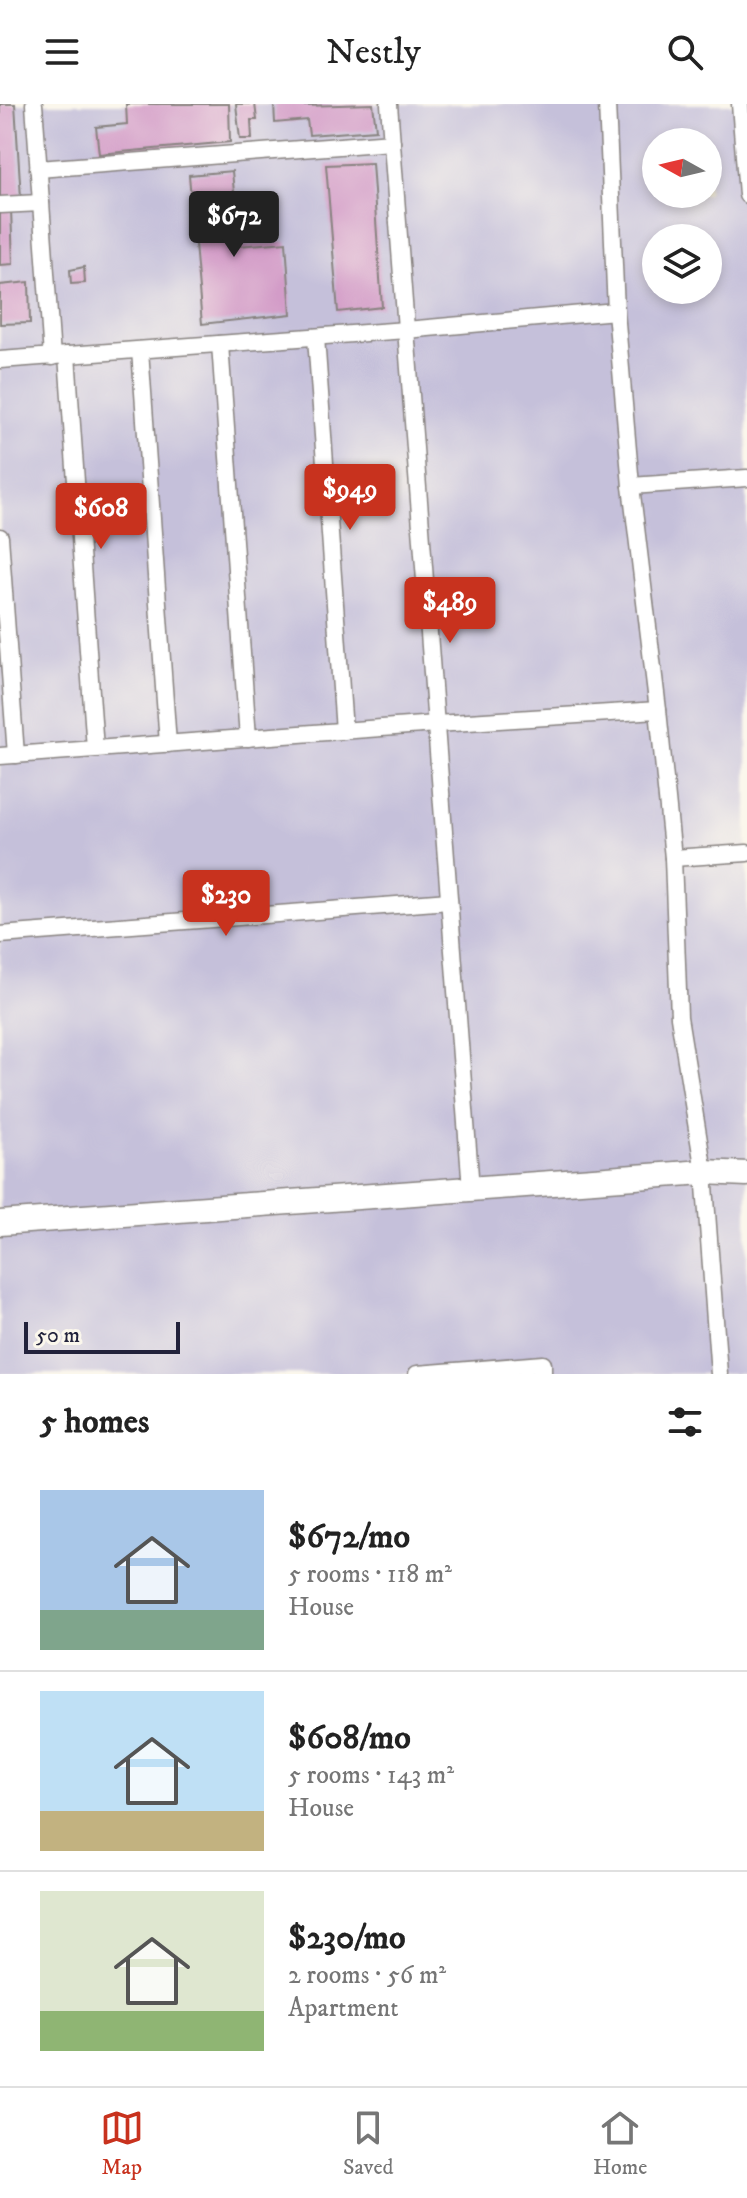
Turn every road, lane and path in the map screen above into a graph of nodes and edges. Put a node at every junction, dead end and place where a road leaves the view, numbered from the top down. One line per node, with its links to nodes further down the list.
1 (34, 104): 6 (street)
2 (389, 104): 5 (street)
3 (607, 104): 10 (street)
4 (740, 104): 7 (street)
5 (392, 142): 6 (street); 11 (street)
6 (38, 169): 8 (street)
7 (747, 195)
8 (41, 203): 9 (street); 15 (street)
9 (0, 205)
10 (616, 311): 11 (street); 18 (street)
11 (406, 330): 12 (street); 21 (street)
12 (316, 337): 13 (street); 22 (street)
13 (220, 344): 14 (street); 23 (street)
14 (140, 350): 15 (street); 24 (street)
15 (60, 356): 16 (street); 25 (street)
16 (0, 360)
17 (747, 478): 18 (street)
18 (631, 486): 20 (street)
19 (0, 537): 26 (street)
20 (658, 710): 21 (street); 28 (street)
21 (436, 724): 22 (street); 29 (street)
22 (344, 731): 23 (street)
23 (248, 738): 24 (street)
24 (168, 744): 25 (street)
25 (95, 749): 26 (street)
26 (8, 756)
27 (747, 853): 28 (street)
28 (673, 858): 31 (street)
29 (449, 901): 30 (street); 33 (street)
30 (0, 935)
31 (704, 1172): 32 (street); 33 (street); 37 (street)
32 (747, 1174)
33 (471, 1189): 34 (street)
34 (0, 1223)
35 (417, 1374): 36 (street)
36 (543, 1374)
37 (719, 1374)

